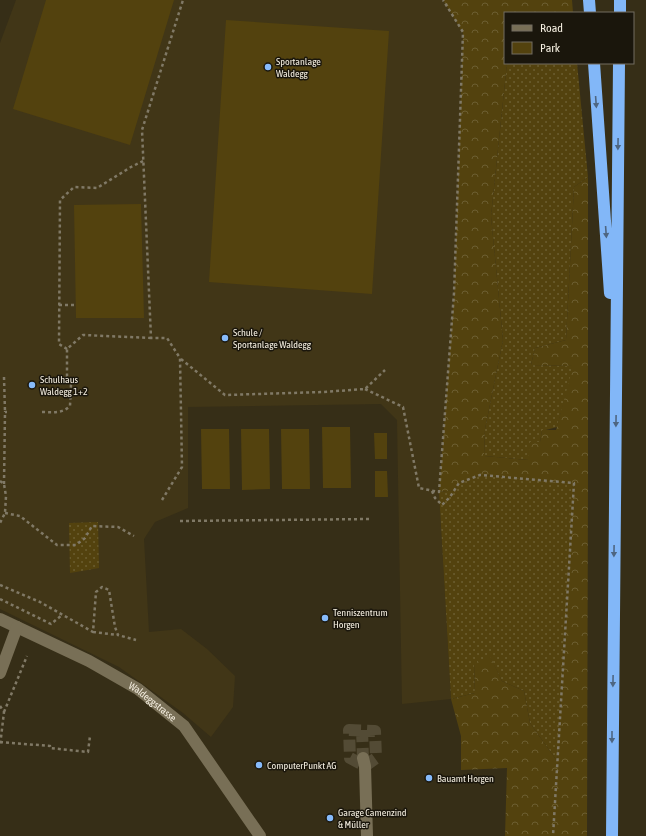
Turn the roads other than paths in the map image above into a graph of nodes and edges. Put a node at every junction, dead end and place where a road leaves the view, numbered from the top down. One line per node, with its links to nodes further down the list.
1 (589, 0): 3 (highway)
2 (620, 0): 4 (highway)
3 (590, 12)
4 (620, 12)
5 (594, 64): 7 (highway, one-way to 7)
6 (619, 64): 7 (highway, one-way to 7)
7 (616, 382): 14 (highway, one-way to 14)
8 (0, 619): 9 (street, Waldeggstrasse)
9 (17, 627): 10 (street); 12 (street, Waldeggstrasse)
10 (0, 673)
11 (363, 758): 13 (street)
12 (260, 836)
13 (366, 836)
14 (612, 836)

